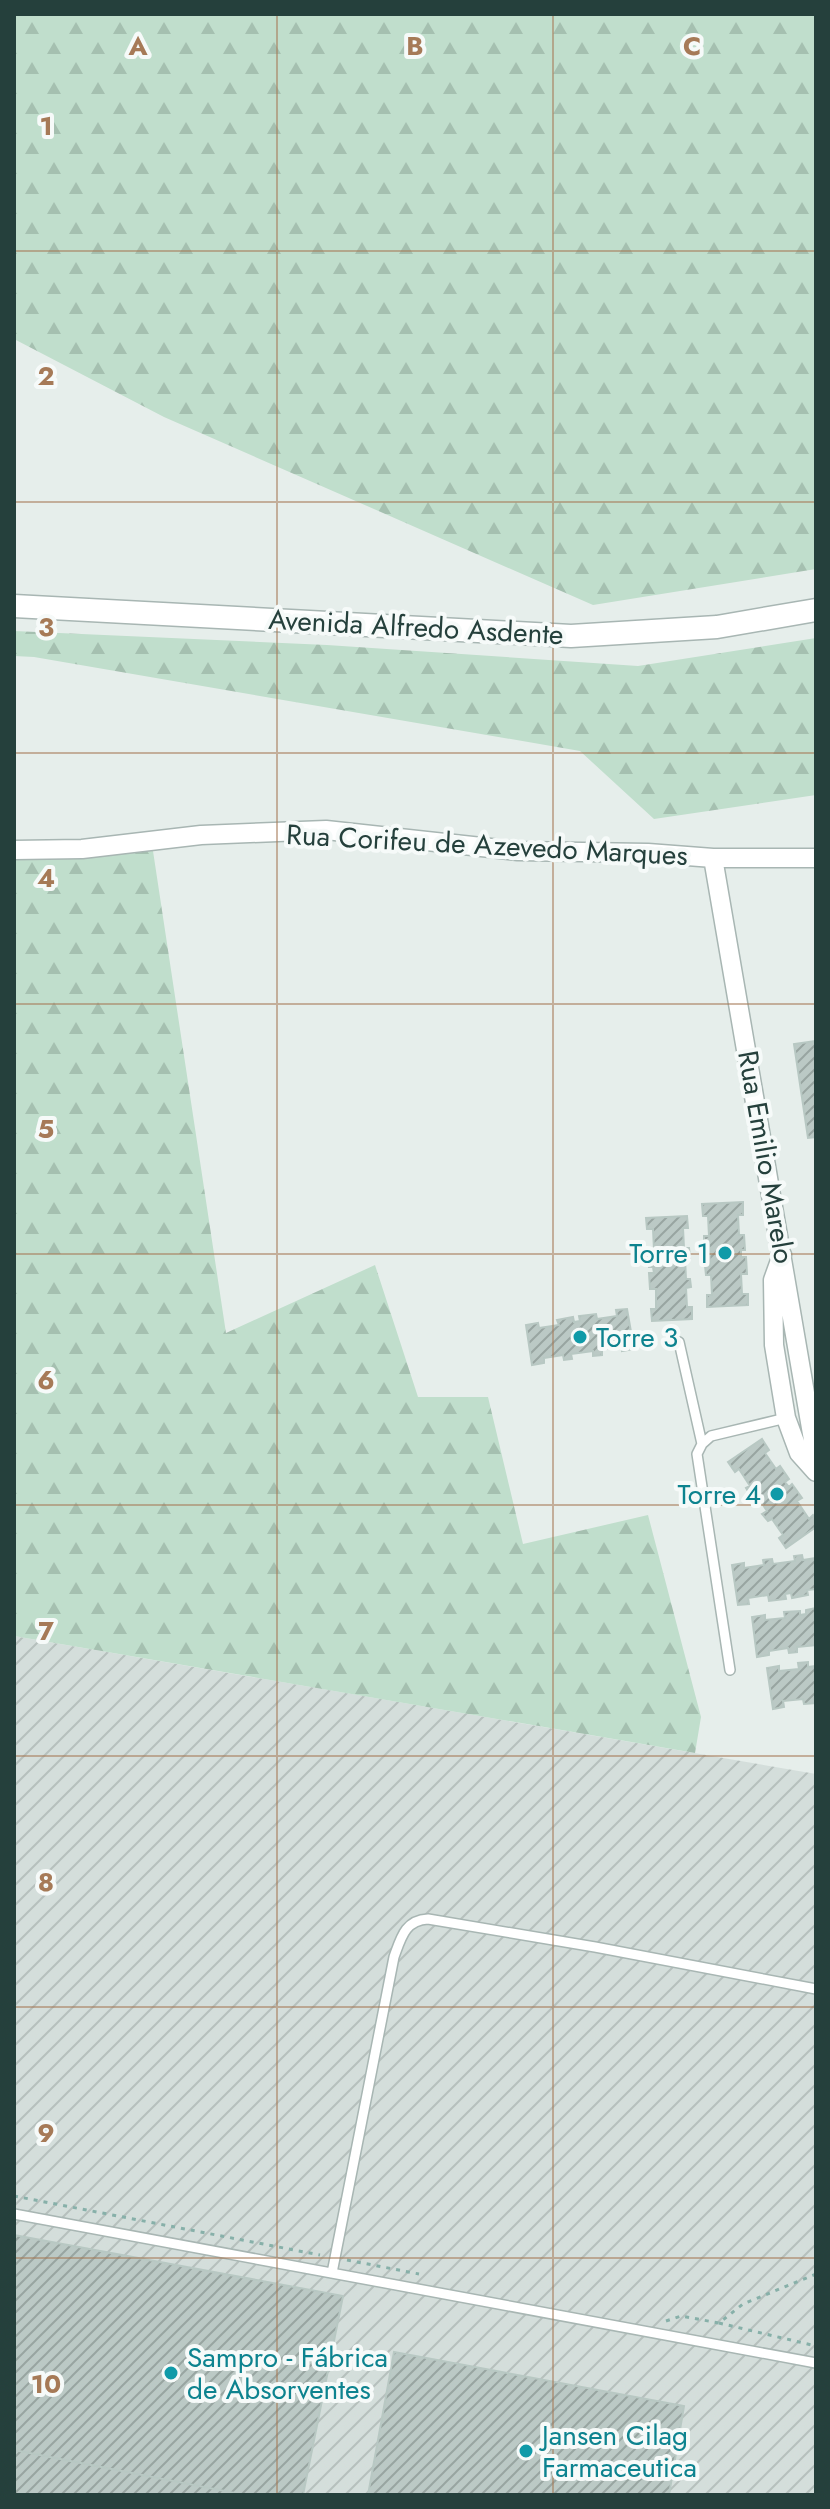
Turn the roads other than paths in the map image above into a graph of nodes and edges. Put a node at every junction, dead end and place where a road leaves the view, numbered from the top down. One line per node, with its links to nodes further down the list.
1 (14, 606): 2 (street, Avenida Alfredo Asdente)
2 (816, 610)
3 (14, 850): 4 (street, Rua Corifeu de Azevedo Marques)
4 (713, 858): 5 (street, Rua Corifeu de Azevedo Marques); 6 (street, Rua Emilio Marelo)
5 (816, 858)
6 (783, 1252): 8 (street, Rua Emilio Marelo); 9 (street)
7 (679, 1342): 12 (lane)
8 (796, 1343): 9 (street); 10 (street, Rua Emilio Marelo)
9 (774, 1345): 11 (street)
10 (807, 1414): 11 (street); 13 (street, Rua Emilio Marelo)
11 (786, 1418): 12 (lane); 14 (street)
12 (702, 1444): 15 (lane)
13 (816, 1457)
14 (816, 1472)
15 (730, 1670)
16 (816, 1989): 18 (lane)
17 (14, 2214): 18 (lane)
18 (332, 2273): 19 (lane)
19 (816, 2363)

